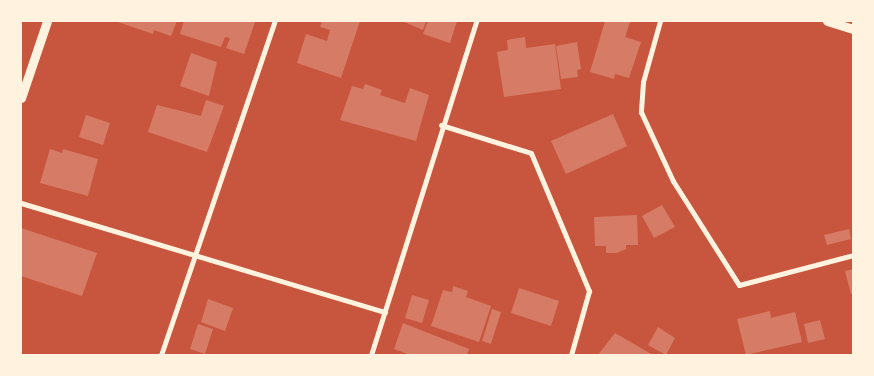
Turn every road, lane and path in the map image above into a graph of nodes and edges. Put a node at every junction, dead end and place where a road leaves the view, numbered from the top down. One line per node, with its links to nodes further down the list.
1 (47, 21): 7 (street)
2 (275, 21): 10 (street)
3 (476, 21): 8 (street)
4 (660, 21): 11 (street)
5 (827, 21): 6 (street)
6 (853, 29)
7 (21, 98)
8 (442, 125): 12 (street); 15 (street)
9 (21, 203): 10 (street)
10 (194, 252): 12 (street); 13 (street)
11 (853, 255)
12 (384, 312): 14 (street)
13 (161, 355)
14 (371, 355)
15 (571, 355)

